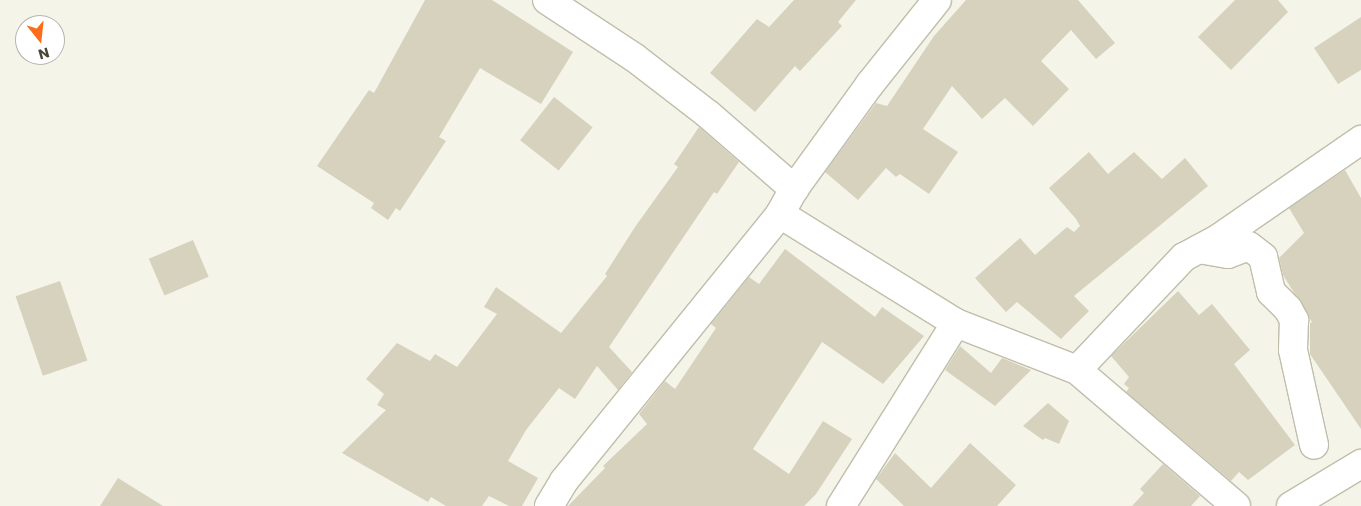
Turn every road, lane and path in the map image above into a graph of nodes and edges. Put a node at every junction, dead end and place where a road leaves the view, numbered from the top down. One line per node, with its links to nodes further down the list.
1 (547, 0): 4 (street)
2 (937, 0): 4 (street)
3 (1361, 140): 6 (street)
4 (794, 189): 5 (street)
5 (780, 214): 7 (street); 11 (street)
6 (1199, 249): 8 (street); 9 (street)
7 (956, 323): 8 (street); 12 (street)
8 (1077, 370): 13 (street)
9 (1314, 444)
10 (1361, 464): 14 (street)
11 (549, 506)
12 (841, 506)
13 (1236, 506)
14 (1291, 506)

